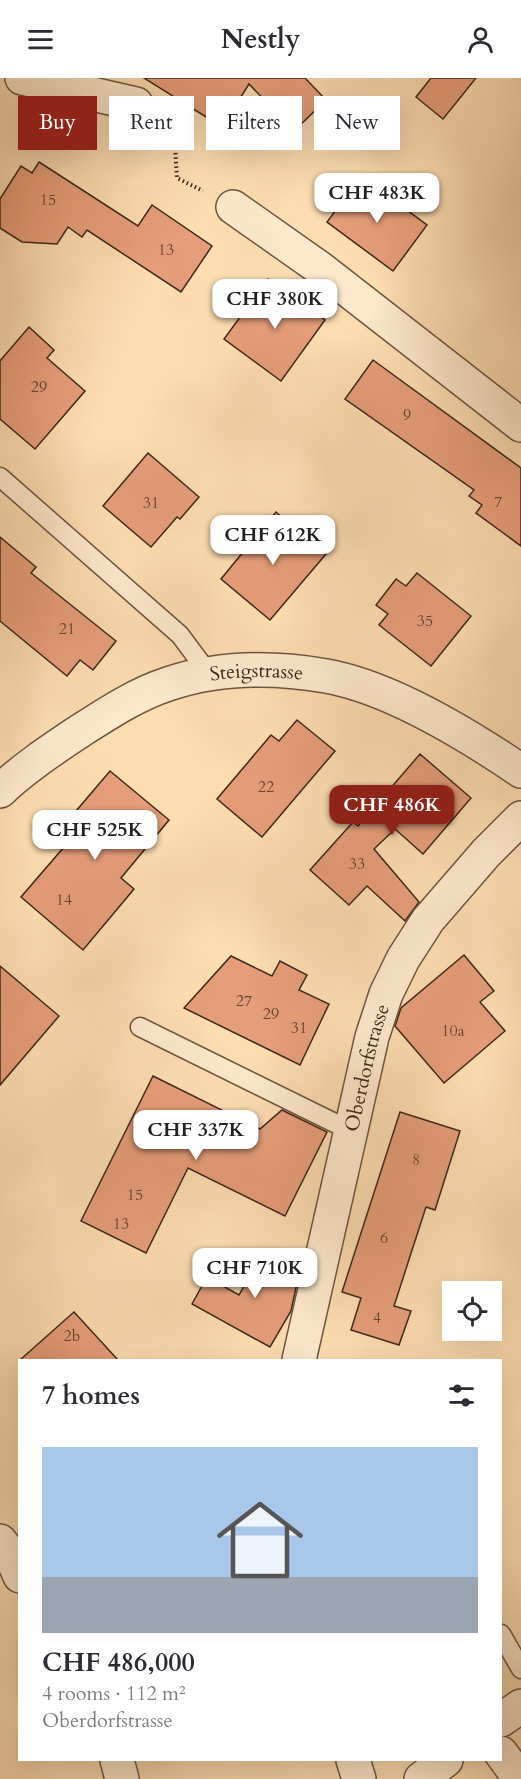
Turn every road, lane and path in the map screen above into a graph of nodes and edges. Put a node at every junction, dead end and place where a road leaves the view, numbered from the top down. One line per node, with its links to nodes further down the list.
1 (22, 78): 2 (street)
2 (109, 98)
3 (175, 150): 4 (path)
4 (233, 207): 5 (street)
5 (521, 425)
6 (0, 477): 7 (lane)
7 (209, 674): 8 (street, Steigstrasse); 9 (street, Steigstrasse)
8 (521, 771)
9 (0, 790)
10 (521, 818): 12 (street, Oberdorfstrasse)
11 (140, 1027): 12 (lane)
12 (351, 1131): 13 (street, Oberdorfstrasse)
13 (299, 1359)
14 (502, 1636): 15 (lane)
15 (521, 1669)
16 (521, 1706): 17 (street)
17 (502, 1718)
18 (502, 1754): 25 (street)
19 (117, 1761): 22 (street)
20 (353, 1761): 23 (street)
21 (445, 1761): 24 (street)
22 (122, 1779)
23 (359, 1779)
24 (421, 1779)
25 (520, 1779)

